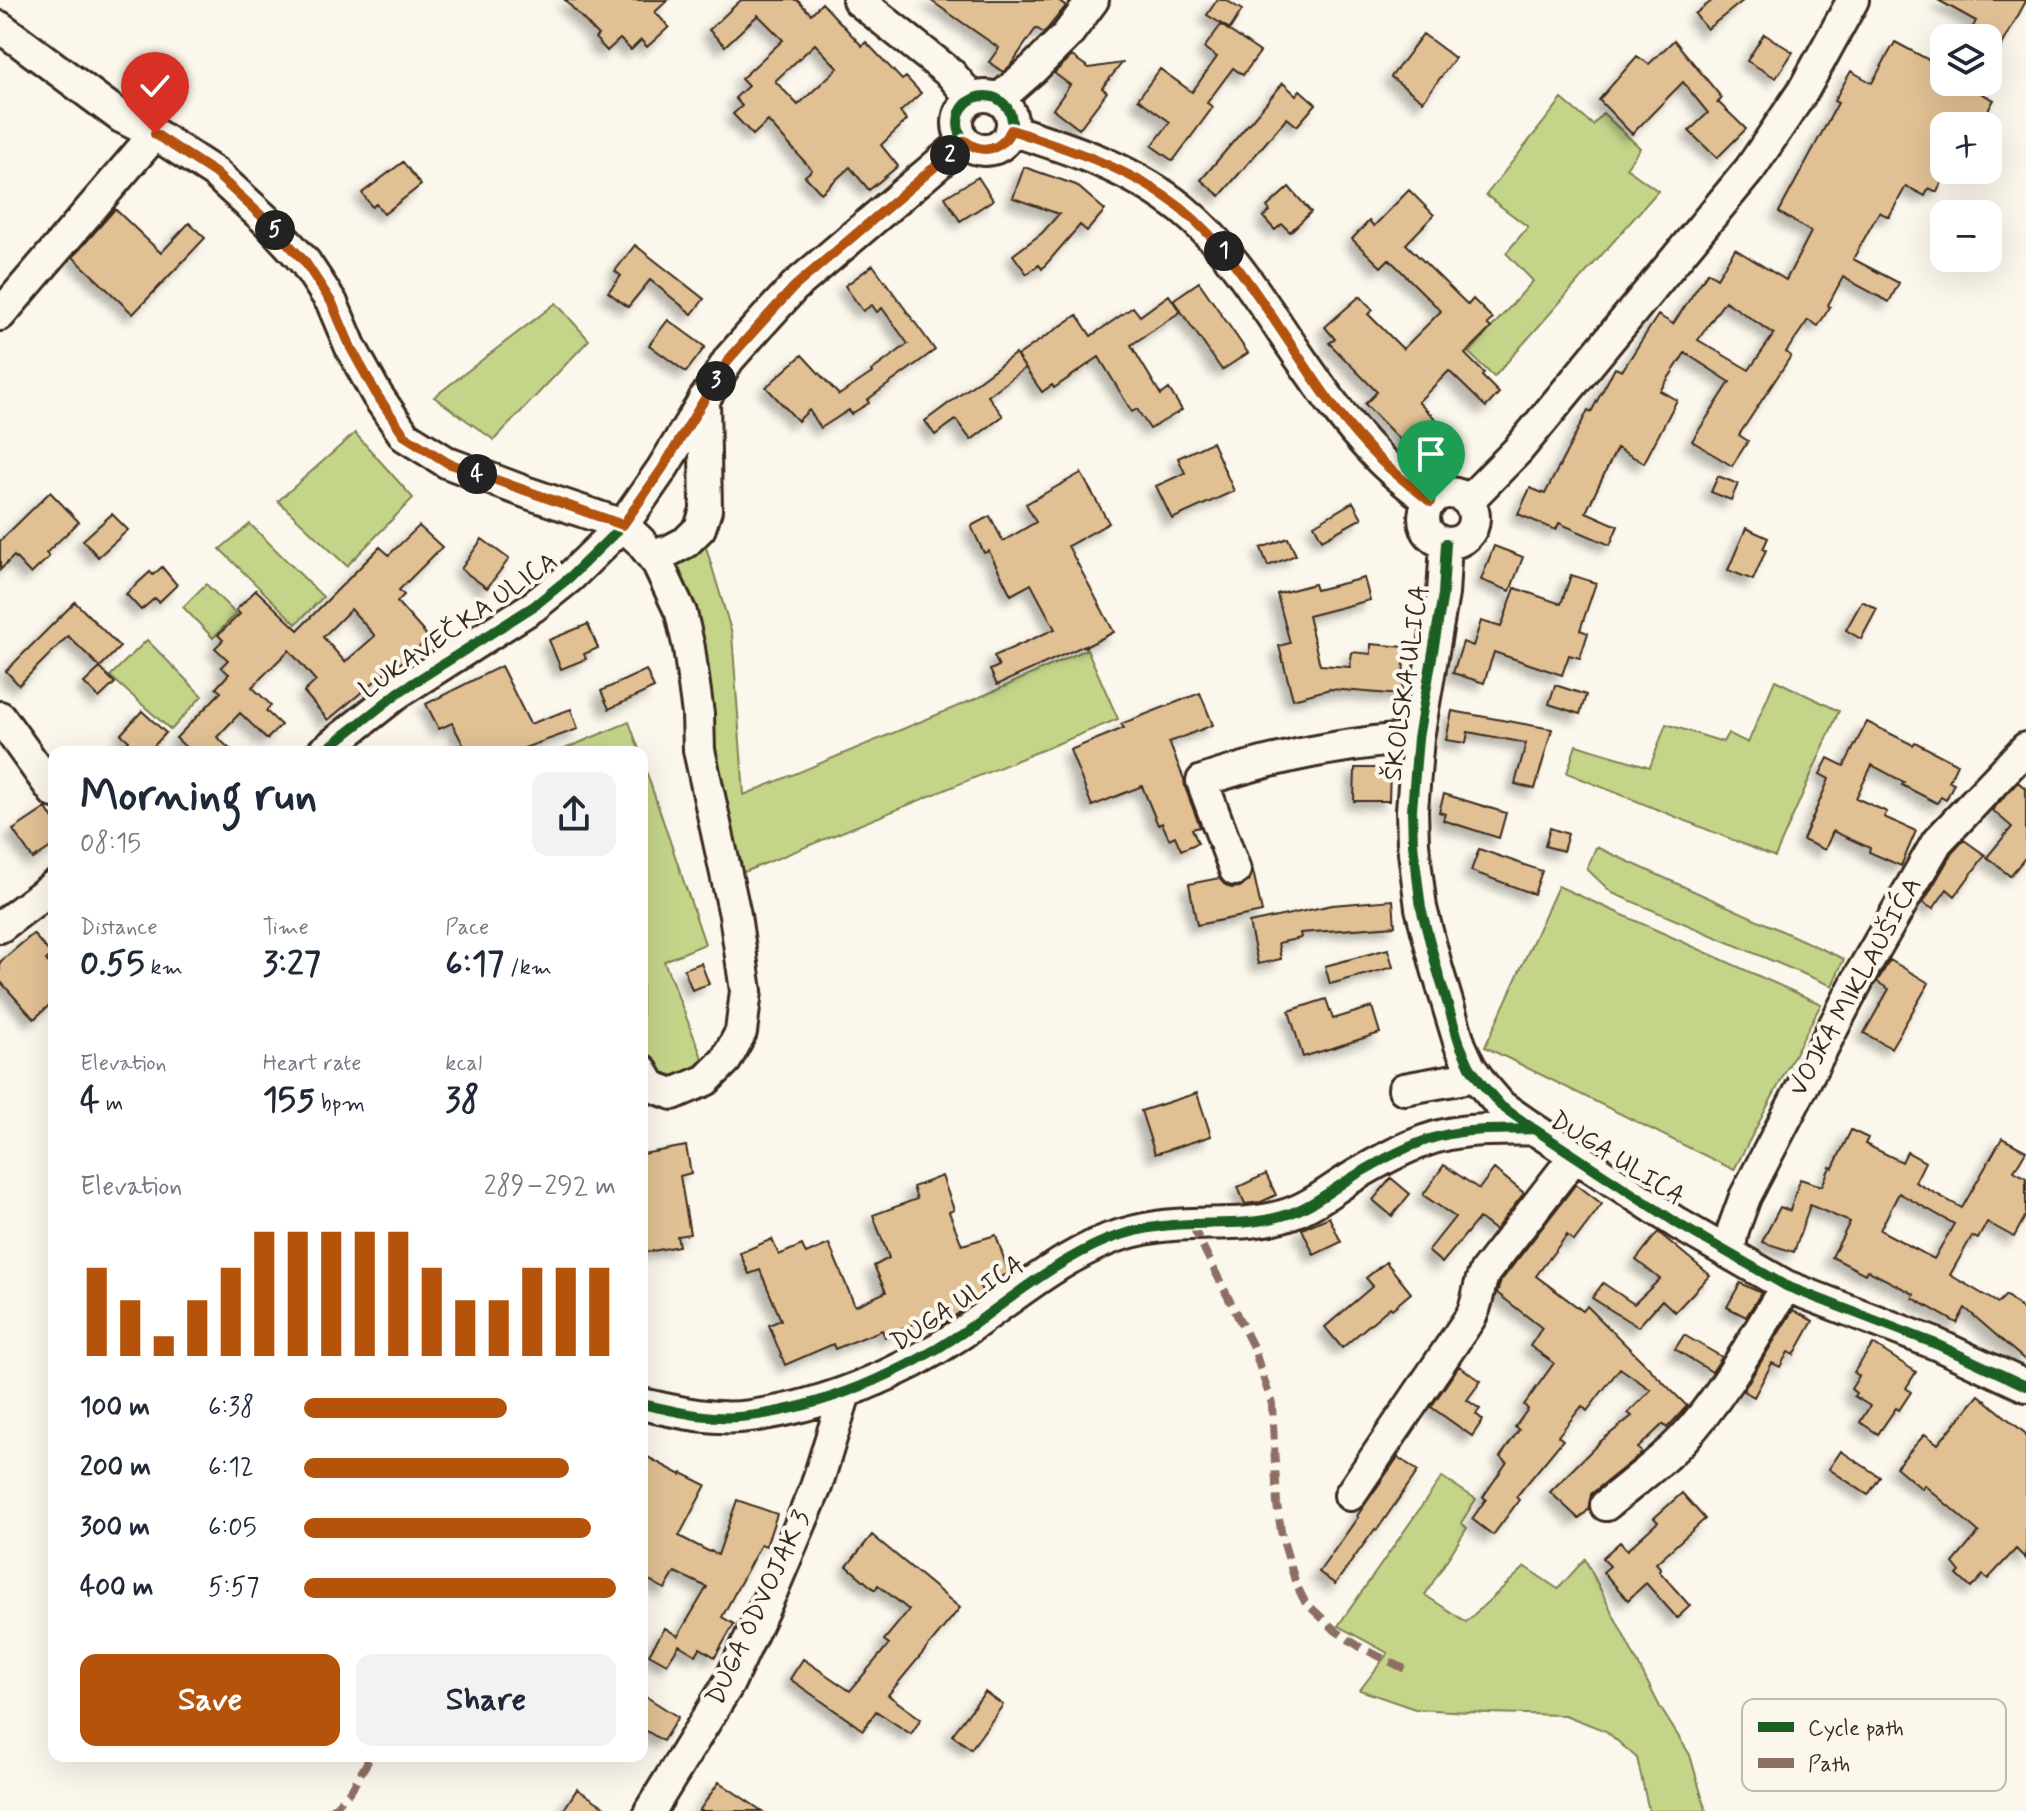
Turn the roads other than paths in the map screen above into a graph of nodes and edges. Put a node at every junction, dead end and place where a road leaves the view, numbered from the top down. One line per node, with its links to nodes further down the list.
1 (858, 0): 5 (street)
2 (1093, 0): 5 (street)
3 (1853, 0): 11 (street)
4 (0, 27): 7 (street)
5 (985, 99): 6 (street); 8 (street)
6 (1011, 130): 8 (street); 12 (street)
7 (155, 134): 9 (street); 13 (street)
8 (965, 141): 10 (street, LUKAVEČKA ULICA)
9 (0, 315)
10 (704, 399): 13 (street, LUKAVEČKA ULICA); 15 (street)
11 (1468, 501): 12 (street); 14 (street)
12 (1431, 502): 14 (street)
13 (623, 525): 15 (street); 18 (street, LUKAVEČKA ULICA)
14 (1446, 543): 17 (street, ŠKOLSKA ULICA)
15 (650, 554): 25 (street)
16 (0, 717): 20 (street)
17 (1418, 738): 21 (street); 24 (street, ŠKOLSKA ULICA)
18 (331, 746)
19 (2026, 748): 29 (street, VOJKA MIKLAUŠIĆA)
20 (48, 784)
21 (1235, 870)
22 (48, 891): 23 (street)
23 (0, 927)
24 (1476, 1076): 26 (street); 27 (street, ŠKOLSKA ULICA)
25 (648, 1081)
26 (1404, 1089)
27 (1534, 1129): 28 (street, DUGA ULICA); 34 (street, DUGA ULICA)
28 (1575, 1156): 30 (street, DUGA ULICA); 36 (street)
29 (1745, 1197): 30 (street); 31 (street, VOJKA MIKLAUŠIĆA)
30 (1680, 1225): 31 (street, DUGA ULICA)
31 (1729, 1253): 32 (street, DUGA ULICA)
32 (1786, 1286): 33 (street, DUGA ULICA); 37 (street)
33 (2026, 1386)
34 (845, 1393): 35 (street, DUGA ULICA); 38 (street, DUGA ODVOJAK 3)
35 (648, 1405)
36 (1350, 1495)
37 (1606, 1505)
38 (650, 1811)

